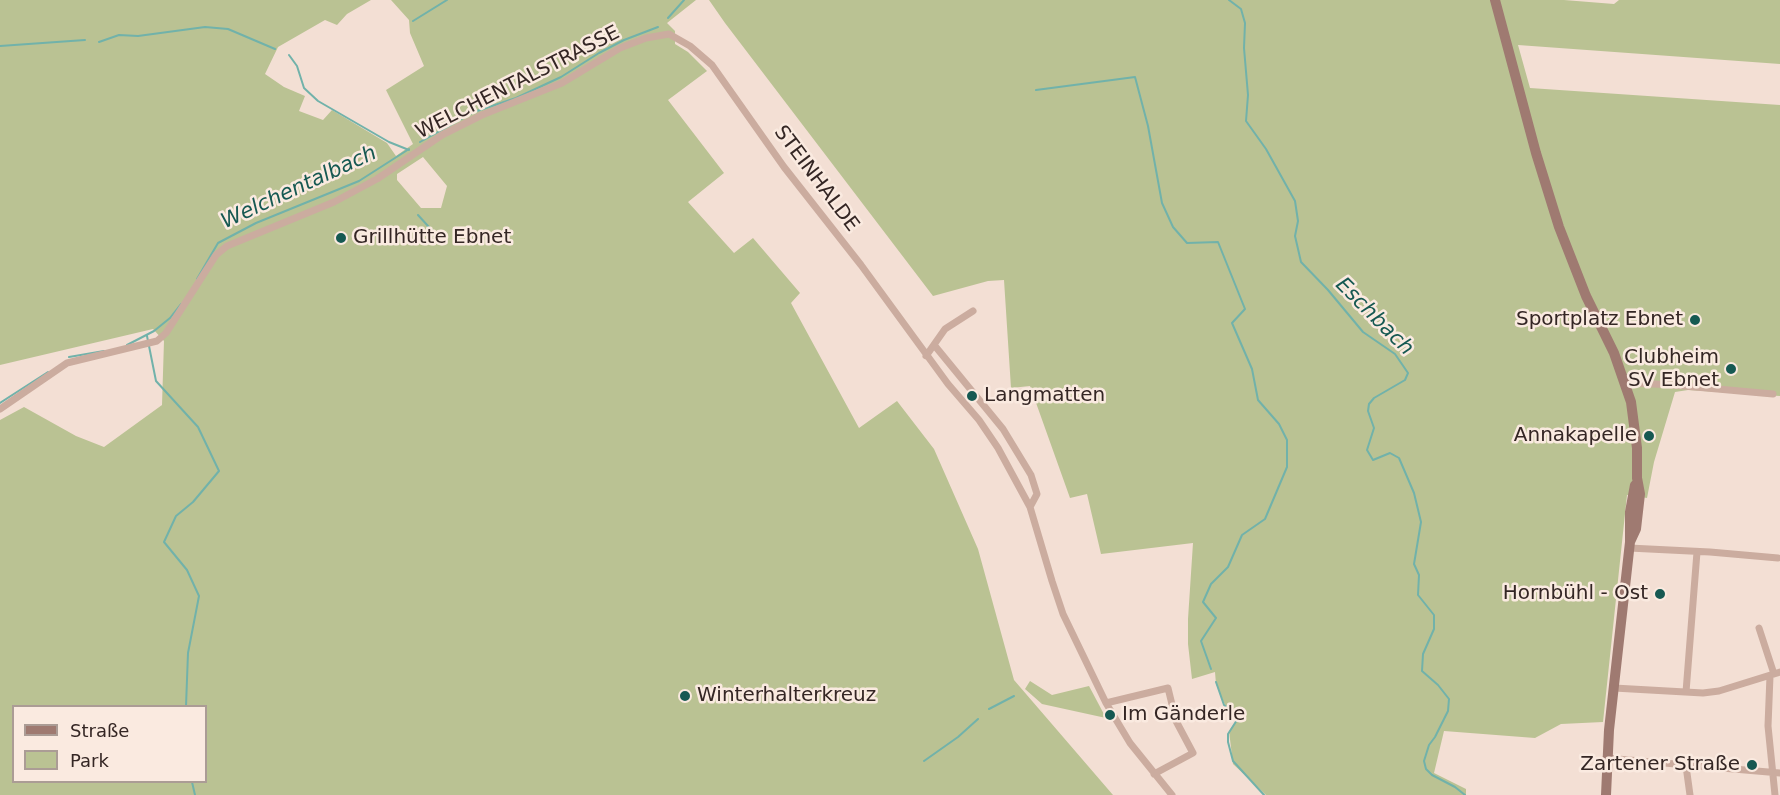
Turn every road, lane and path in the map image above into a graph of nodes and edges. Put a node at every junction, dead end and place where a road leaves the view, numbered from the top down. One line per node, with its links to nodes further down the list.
1 (1495, 0): 6 (main road)
2 (669, 34): 5 (street, STEINHALDE); 8 (street, WELCHENTALSTRASSE)
3 (973, 311): 4 (street)
4 (934, 346): 5 (street); 9 (street, STEINHALDE)
5 (926, 356): 9 (street, STEINHALDE)
6 (1626, 385): 7 (street); 10 (main road)
7 (1773, 394)
8 (0, 409)
9 (1030, 507): 17 (street, STEINHALDE)
10 (1630, 545): 11 (street); 15 (main road)
11 (1697, 552): 12 (street); 16 (street)
12 (1778, 558)
13 (1759, 628): 14 (street)
14 (1775, 674): 16 (street); 20 (street)
15 (1614, 688): 16 (street); 18 (main road)
16 (1686, 692)
17 (1106, 703): 21 (street, STEINHALDE); 21 (street)
18 (1606, 758): 19 (street); 23 (main road)
19 (1686, 766): 20 (street); 24 (street)
20 (1776, 773): 25 (street)
21 (1154, 774): 22 (street, STEINHALDE)
22 (1172, 795)
23 (1606, 795)
24 (1690, 795)
25 (1775, 795)

